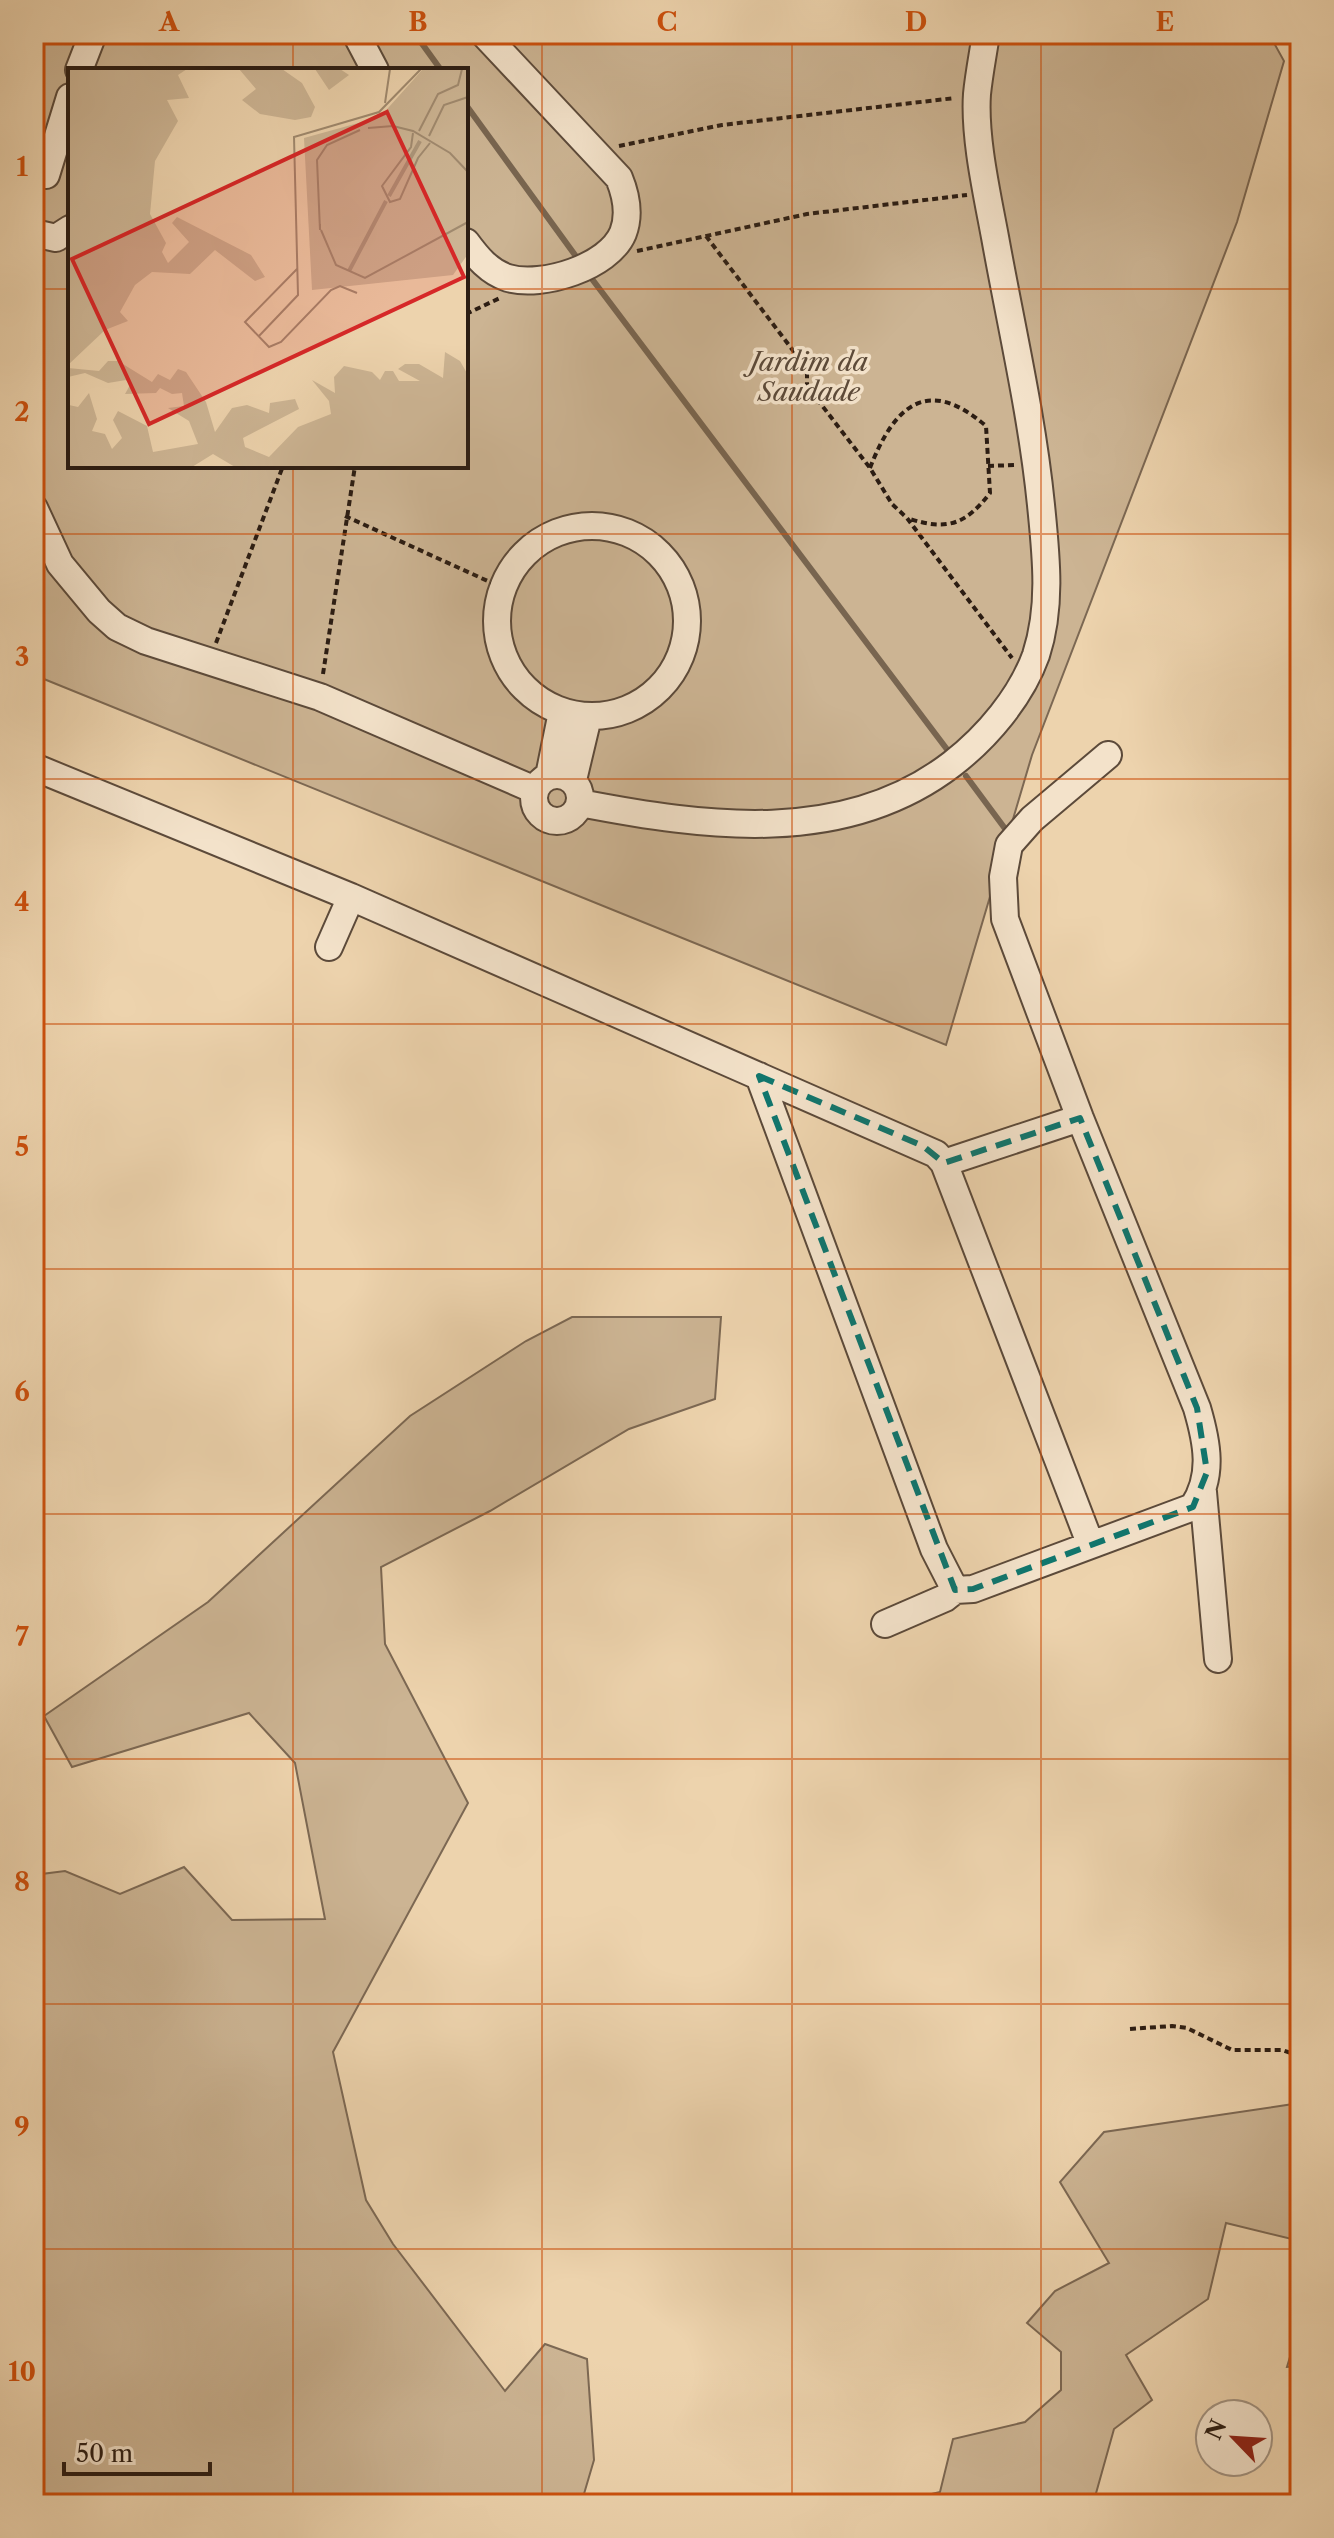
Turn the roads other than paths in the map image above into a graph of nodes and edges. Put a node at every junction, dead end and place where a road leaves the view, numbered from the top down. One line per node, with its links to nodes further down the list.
1 (93, 34): 5 (street)
2 (356, 34): 6 (street)
3 (484, 34): 11 (street)
4 (986, 34): 17 (street)
5 (80, 68)
6 (374, 68)
7 (68, 105): 8 (street)
8 (50, 178)
9 (68, 230): 10 (street)
10 (35, 238)
11 (468, 244)
12 (34, 508): 17 (street)
13 (562, 712): 14 (street); 14 (street); 17 (street)
14 (588, 717): 17 (street)
15 (1108, 755): 21 (street)
16 (34, 767): 18 (street)
17 (559, 787)
18 (351, 897): 19 (street); 20 (street)
19 (329, 947)
20 (759, 1076): 22 (street); 25 (street)
21 (1080, 1118): 22 (street); 23 (street)
22 (944, 1163): 24 (street)
23 (1203, 1492): 24 (street); 27 (street)
24 (1090, 1543): 25 (street)
25 (955, 1590): 26 (street)
26 (885, 1624)
27 (1218, 1659)

